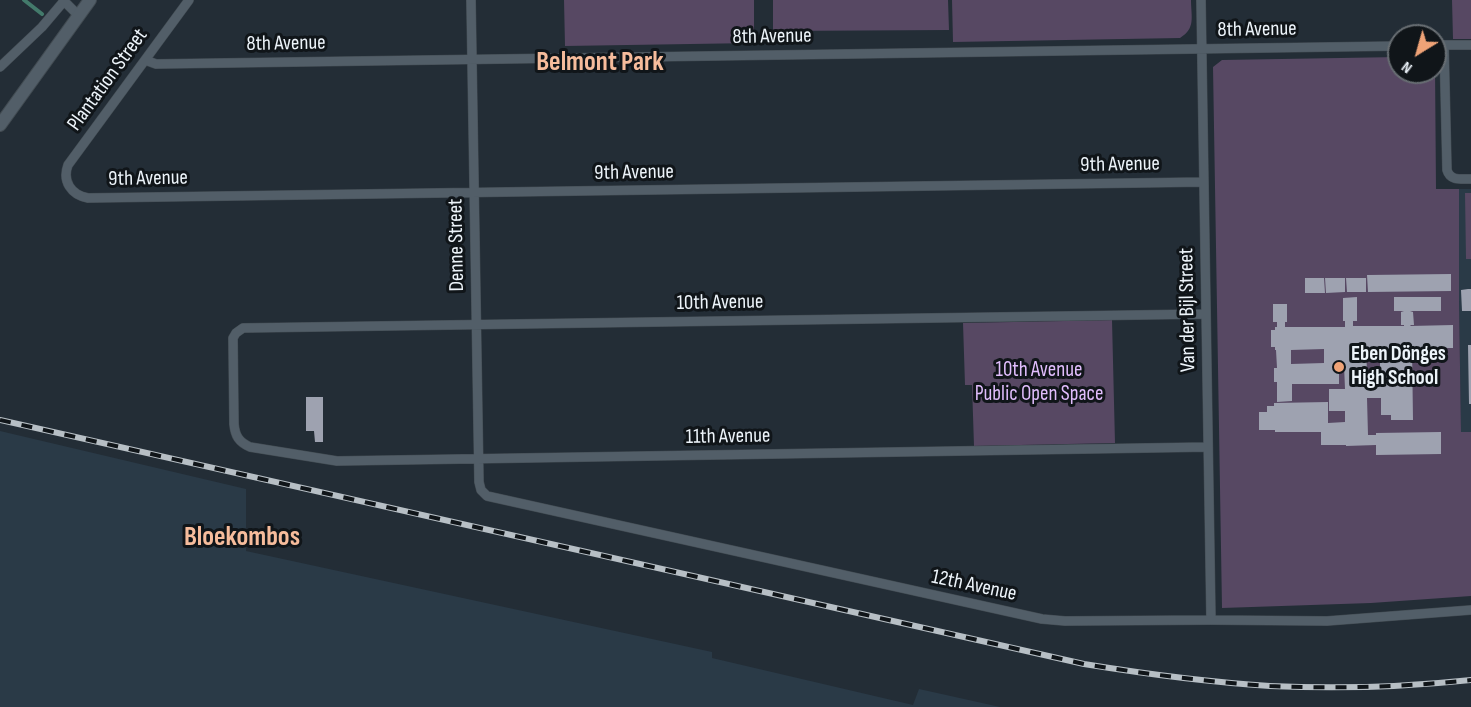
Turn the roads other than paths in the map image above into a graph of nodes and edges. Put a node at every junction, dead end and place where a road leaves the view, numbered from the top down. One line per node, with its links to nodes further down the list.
1 (63, 0): 6 (street); 13 (street)
2 (90, 0): 6 (street)
3 (189, 0): 12 (street, Plantation Street)
4 (471, 0): 11 (street, Denne Street)
5 (1202, 0): 10 (street, Van der Bijl Street)
6 (78, 15): 15 (street)
7 (1447, 45): 8 (street)
8 (1471, 45)
9 (1387, 46): 10 (street, 8th Avenue)
10 (1202, 48): 11 (street, 8th Avenue); 17 (street, Van der Bijl Street)
11 (472, 59): 12 (street, 8th Avenue); 19 (street, Denne Street)
12 (145, 60): 18 (street, Plantation Street)
13 (0, 67)
14 (1442, 84): 16 (street)
15 (0, 125)
16 (1471, 179)
17 (1204, 182): 19 (street, 9th Avenue); 20 (street, Van der Bijl Street)
18 (69, 186): 19 (street, 9th Avenue)
19 (474, 193): 21 (street, Denne Street)
20 (1206, 314): 21 (street, 10th Avenue); 23 (street, Van der Bijl Street)
21 (476, 325): 22 (street, 10th Avenue); 24 (street, Denne Street)
22 (250, 447): 24 (street, 11th Avenue)
23 (1208, 447): 24 (street, 11th Avenue); 27 (street, Van der Bijl Street)
24 (478, 459): 25 (street, Denne Street)
25 (481, 490): 27 (street, 12th Avenue)
26 (1471, 610): 27 (street, 12th Avenue)
27 (1211, 620)

